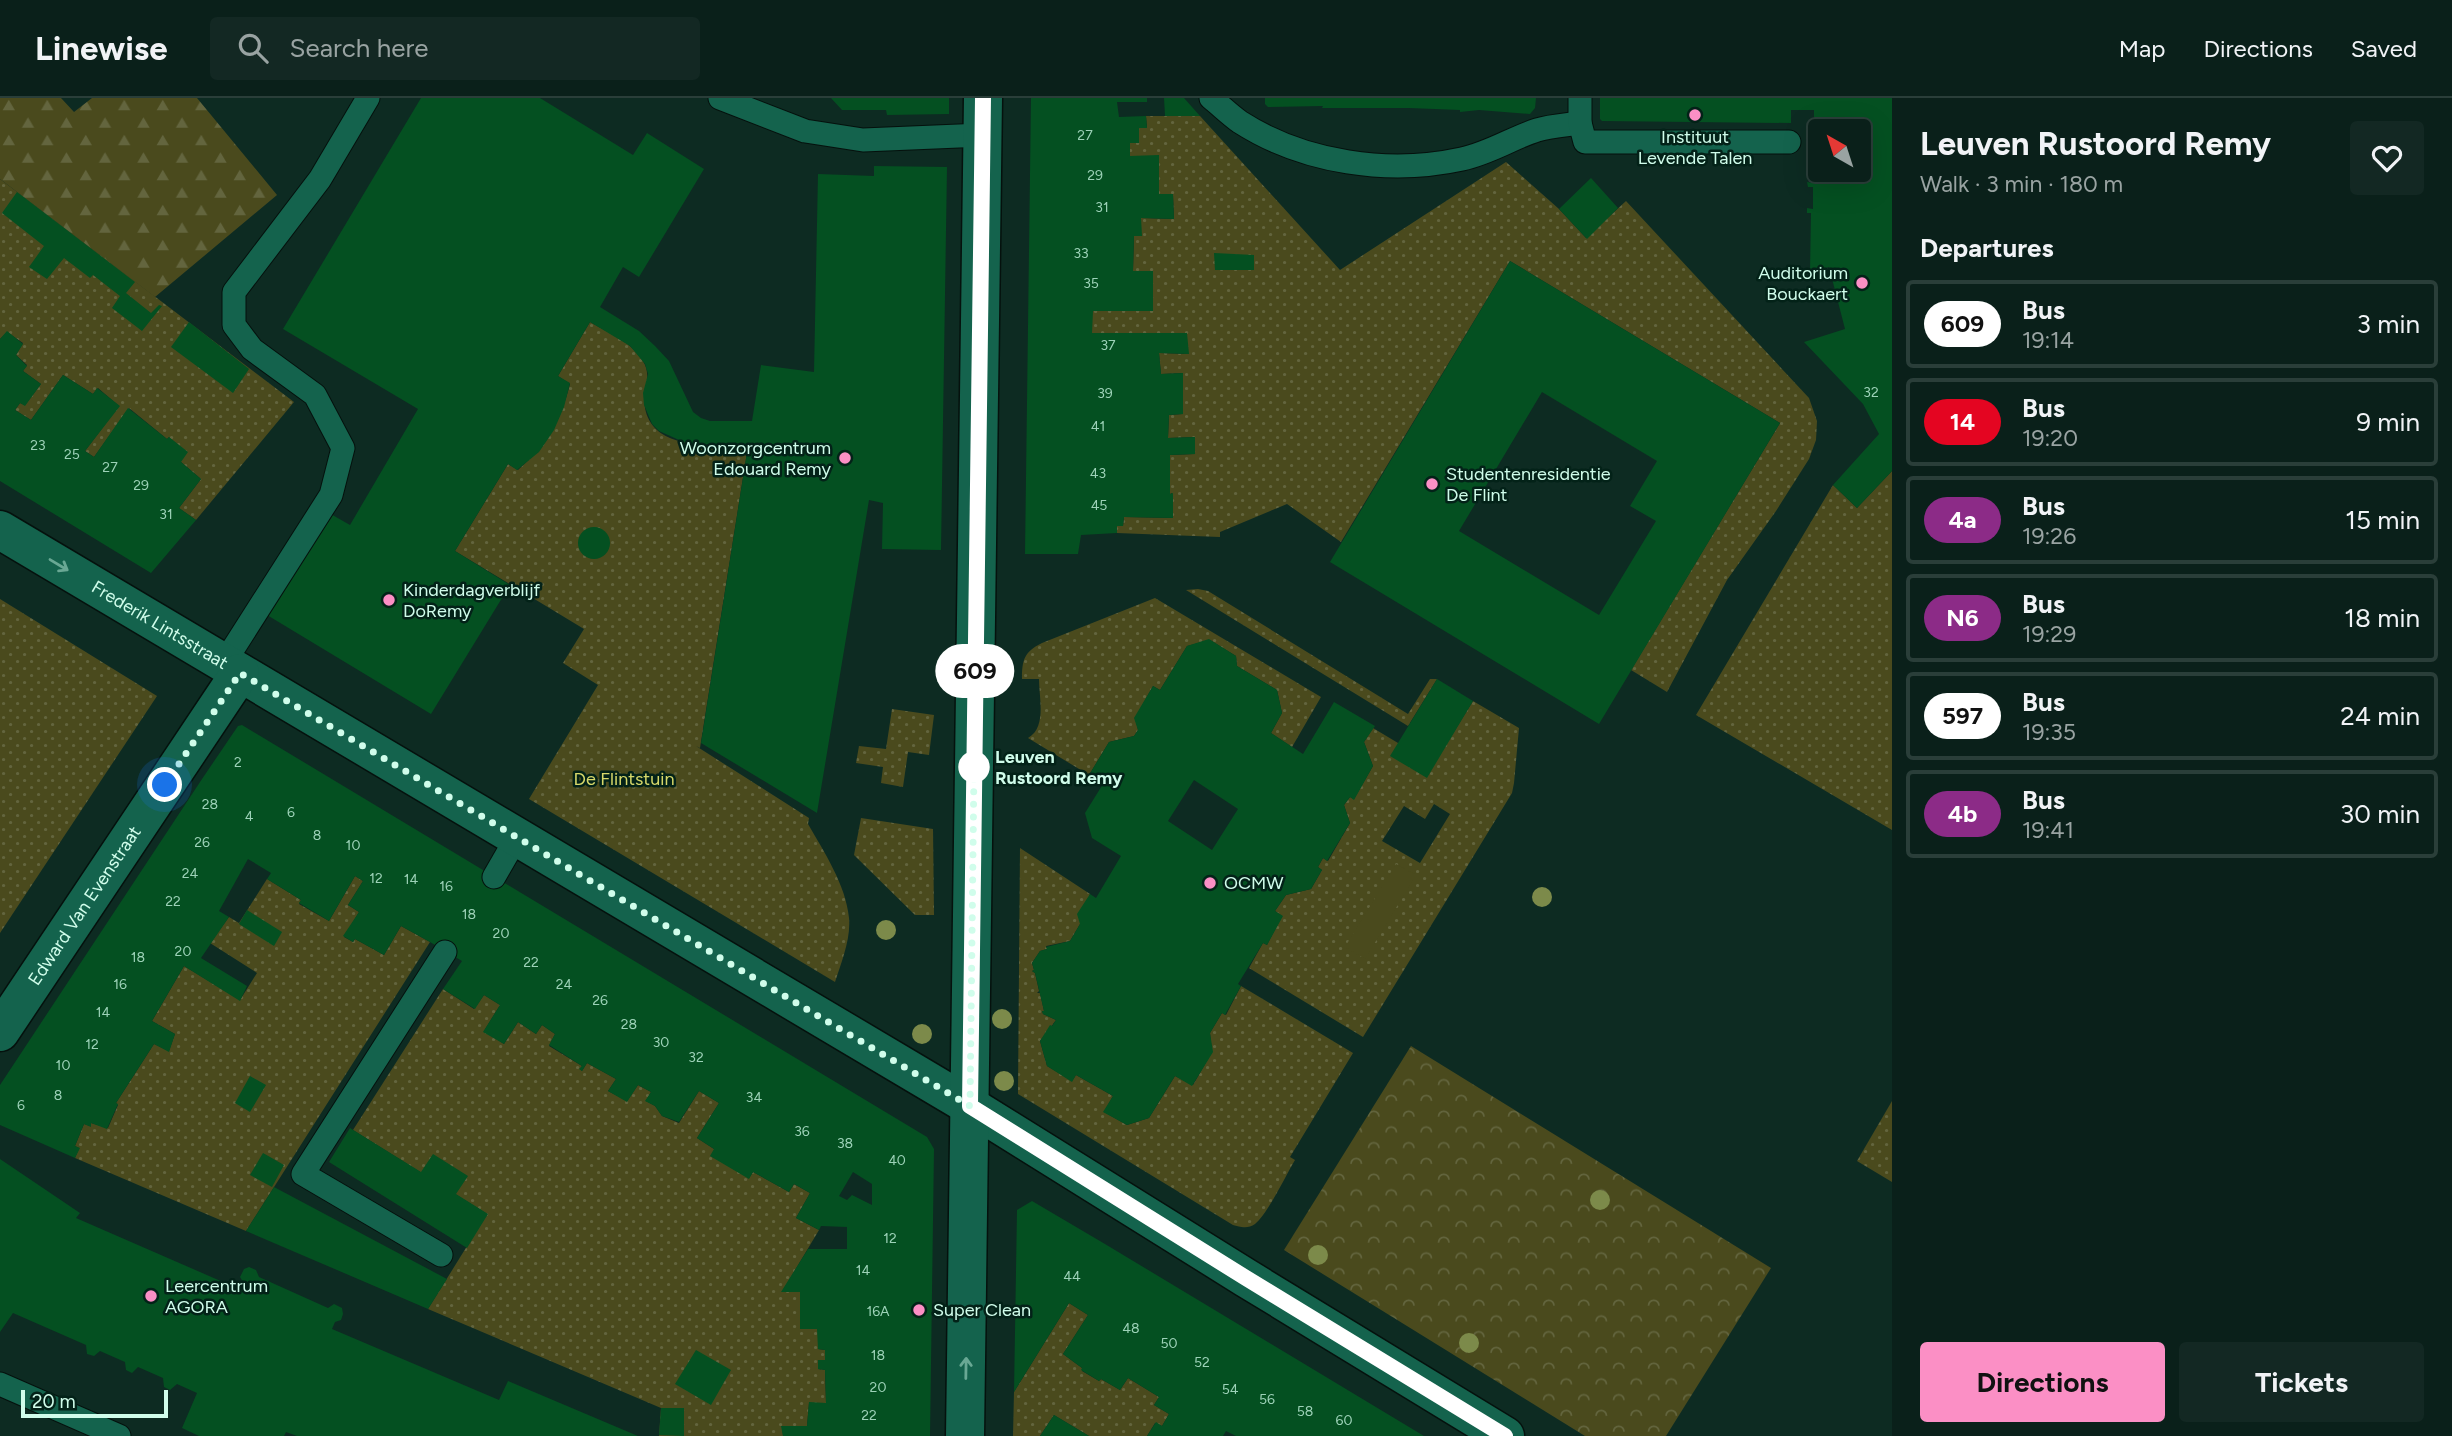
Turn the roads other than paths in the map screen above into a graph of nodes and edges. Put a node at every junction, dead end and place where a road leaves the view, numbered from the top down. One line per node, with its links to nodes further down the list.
1 (368, 98): 9 (lane)
2 (720, 98): 5 (lane)
3 (1211, 98): 6 (lane)
4 (1580, 98): 6 (lane)
5 (983, 117): 14 (street)
6 (1580, 123): 7 (lane)
7 (1788, 142)
8 (0, 530): 9 (street, Frederik Lintsstraat, one-way to 9)
9 (232, 668): 10 (street, Frederik Lintsstraat); 13 (street, Edward Van Evenstraat)
10 (517, 837): 11 (lane); 14 (street, Frederik Lintsstraat)
11 (494, 877)
12 (445, 951): 15 (lane)
13 (0, 1032)
14 (970, 1106): 18 (street, one-way to 14); 19 (street, Frederik Lintsstraat)
15 (441, 1255)
16 (0, 1384): 17 (lane)
17 (119, 1436)
18 (965, 1436)
19 (1505, 1436)

